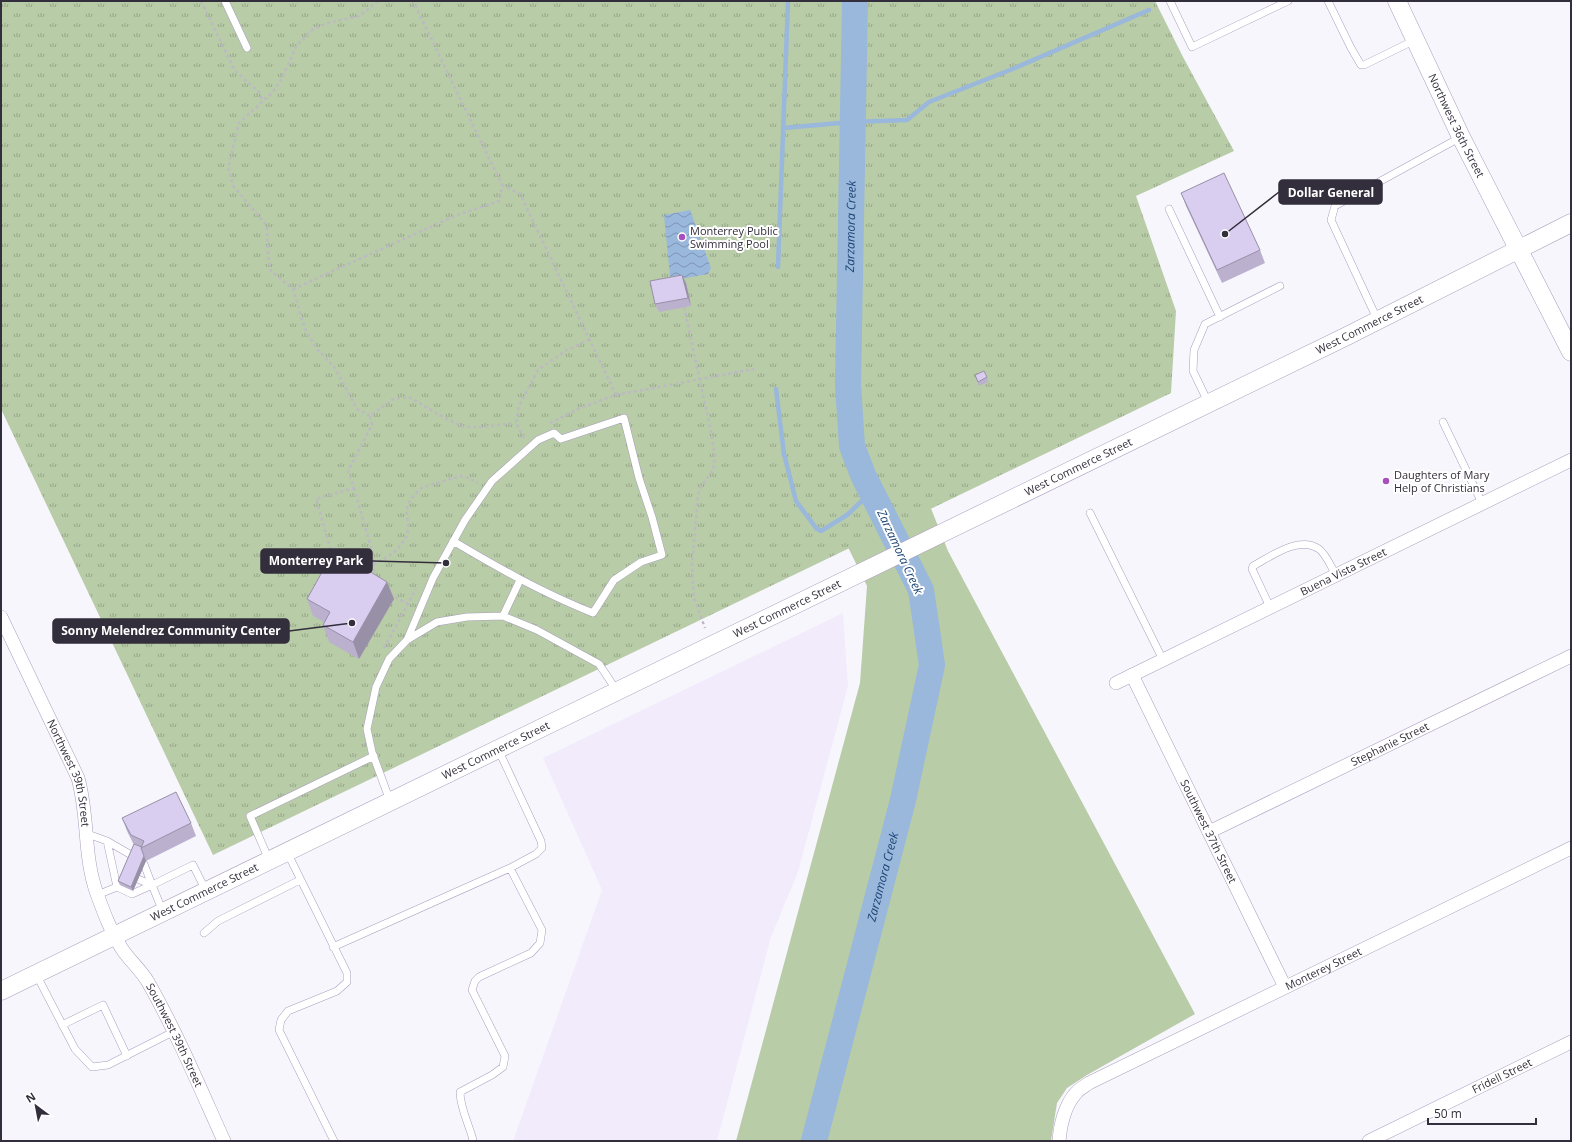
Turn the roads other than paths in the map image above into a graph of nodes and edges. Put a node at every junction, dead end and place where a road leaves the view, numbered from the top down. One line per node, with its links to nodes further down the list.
1 (225, 1): 7 (lane)
2 (1288, 1): 5 (lane)
3 (1328, 1): 6 (lane)
4 (1397, 1): 6 (main road, Northwest 36th Street)
5 (1172, 2)
6 (1416, 40): 8 (main road, Northwest 36th Street)
7 (247, 48)
8 (1461, 137): 11 (main road, Northwest 36th Street); 14 (lane)
9 (1168, 209): 13 (lane)
10 (1571, 223): 11 (main road, West Commerce Street)
11 (1518, 248): 14 (main road, West Commerce Street); 15 (main road, Northwest 36th Street)
12 (1280, 286): 13 (lane)
13 (1220, 317): 16 (lane)
14 (1378, 321): 16 (main road, West Commerce Street)
15 (1571, 352)
16 (1208, 403): 32 (main road, West Commerce Street)
17 (1443, 422): 19 (lane)
18 (1571, 460): 19 (street, Buena Vista Street)
19 (1482, 503): 22 (street, Buena Vista Street)
20 (1090, 513): 29 (lane)
21 (453, 541): 23 (lane); 23 (lane); 27 (lane)
22 (1336, 575): 24 (street, Buena Vista Street); 24 (lane)
23 (520, 580): 25 (lane)
24 (1270, 608): 29 (street, Buena Vista Street)
25 (503, 616): 27 (lane); 32 (lane)
26 (1, 617): 37 (street, Northwest 39th Street)
27 (407, 640): 34 (lane)
28 (1571, 656): 36 (street, Stephanie Street)
29 (1163, 660): 30 (street, Buena Vista Street)
30 (1132, 675): 31 (street, Buena Vista Street); 36 (street, Southwest 37th Street)
31 (1116, 683)
32 (617, 691): 33 (main road, West Commerce Street)
33 (498, 749): 35 (main road, West Commerce Street); 44 (lane)
34 (374, 756): 35 (lane); 42 (lane)
35 (390, 802): 40 (main road, West Commerce Street)
36 (1209, 832): 56 (street, Southwest 37th Street)
37 (85, 833): 38 (lane); 50 (street, Northwest 39th Street)
38 (107, 841): 41 (lane); 48 (lane)
39 (1571, 848): 56 (street, Monterey Street)
40 (286, 852): 42 (main road, West Commerce Street); 46 (lane)
41 (133, 856)
42 (270, 860): 49 (main road, West Commerce Street)
43 (144, 864): 47 (lane)
44 (510, 868): 54 (lane); 64 (lane)
45 (138, 879): 47 (lane)
46 (300, 880): 52 (lane); 54 (lane)
47 (152, 885): 48 (lane); 49 (lane); 51 (lane)
48 (117, 887): 50 (lane)
49 (206, 892): 51 (main road, West Commerce Street)
50 (97, 895): 53 (street, Northwest 39th Street)
51 (163, 912): 53 (main road, West Commerce Street)
52 (204, 933)
53 (114, 936): 55 (main road, West Commerce Street); 59 (street, Southwest 39th Street)
54 (333, 947): 63 (lane)
55 (36, 974): 57 (main road, West Commerce Street); 58 (lane)
56 (1286, 987): 65 (street, Monterey Street)
57 (1, 991)
58 (62, 1024): 61 (lane); 61 (lane)
59 (174, 1032): 61 (lane); 62 (street, Southwest 39th Street)
60 (1571, 1042): 66 (street, Fridell Street)
61 (127, 1056)
62 (224, 1141)
63 (334, 1141)
64 (472, 1141)
65 (1059, 1141)
66 (1369, 1141)

